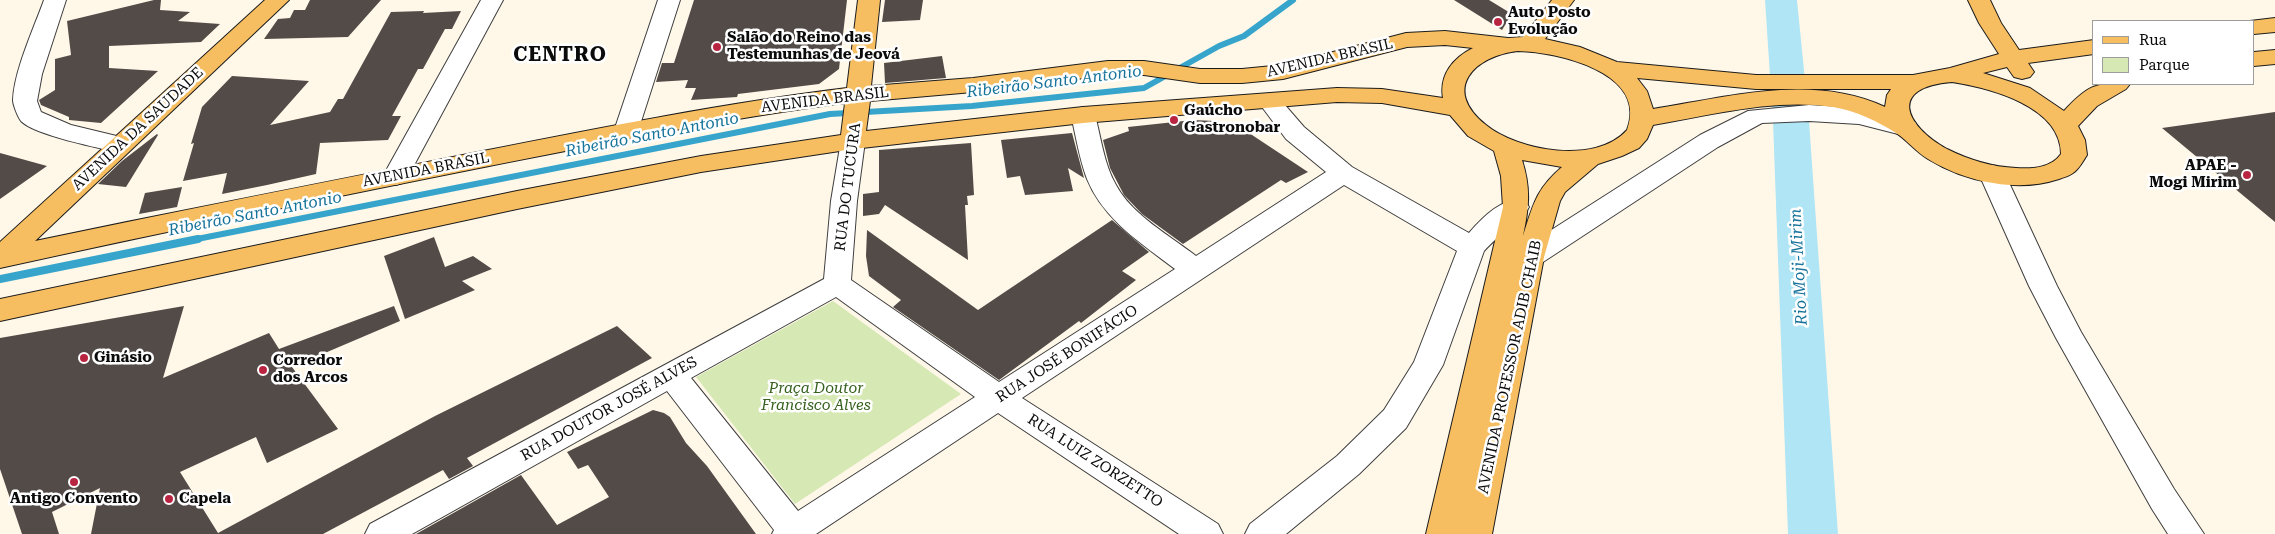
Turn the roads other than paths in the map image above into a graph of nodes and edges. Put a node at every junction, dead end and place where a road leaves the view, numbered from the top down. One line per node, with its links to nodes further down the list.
1 (55, 0): 31 (street)
2 (278, 0): 31 (main road, AVENIDA DA SAUDADE)
3 (492, 0): 36 (street)
4 (669, 0): 29 (street)
5 (869, 0): 20 (main road, RUA DO TUCURA)
6 (1563, 0): 10 (main road)
7 (1979, 0): 13 (main road)
8 (2275, 25): 9 (main road)
9 (2255, 27)
10 (1519, 44): 15 (main road); 20 (main road, AVENIDA BRASIL); 23 (main road)
11 (2092, 47): 13 (main road)
12 (2275, 57): 14 (main road)
13 (2012, 58): 16 (main road); 24 (main road)
14 (2255, 59)
15 (1610, 68): 21 (main road); 26 (main road)
16 (1952, 75): 17 (main road); 24 (main road)
17 (1912, 82): 19 (main road); 28 (main road)
18 (2115, 85): 27 (main road)
19 (1814, 90): 21 (main road); 28 (main road)
20 (859, 98): 29 (main road, AVENIDA BRASIL); 30 (main road, RUA DO TUCURA)
21 (1756, 99): 26 (main road); 28 (street); 39 (street)
22 (1270, 102): 23 (main road, AVENIDA BRASIL); 25 (main road, AVENIDA BRASIL); 34 (street)
23 (1458, 108): 32 (main road)
24 (2048, 108): 27 (main road)
25 (1083, 115): 30 (main road, AVENIDA BRASIL); 41 (street)
26 (1643, 119): 33 (main road)
27 (2065, 125): 35 (main road)
28 (1906, 128): 35 (main road)
29 (626, 131): 36 (main road, AVENIDA BRASIL)
30 (854, 136): 42 (street, RUA DO TUCURA); 43 (main road, AVENIDA BRASIL)
31 (120, 145): 40 (main road, AVENIDA DA SAUDADE)
32 (1505, 146): 33 (main road); 37 (main road, AVENIDA PROFESSOR ADIB CHAIB)
33 (1589, 158): 39 (main road, AVENIDA PROFESSOR ADIB CHAIB)
34 (1343, 173): 38 (street); 41 (street, RUA JOSÉ BONIFÁCIO)
35 (1992, 174): 52 (street)
36 (396, 176): 40 (main road, AVENIDA BRASIL)
37 (1516, 207): 38 (street); 50 (main road, AVENIDA PROFESSOR ADIB CHAIB)
38 (1472, 247): 49 (street)
39 (1530, 257): 51 (main road, AVENIDA PROFESSOR ADIB CHAIB)
40 (0, 258)
41 (1196, 270): 45 (street, RUA JOSÉ BONIFÁCIO)
42 (837, 284): 44 (street, RUA DOUTOR JOSÉ ALVES); 45 (street, RUA LUIZ ZORZETTO)
43 (0, 310)
44 (671, 374): 46 (street); 47 (street, RUA DOUTOR JOSÉ ALVES)
45 (999, 398): 46 (street, RUA JOSÉ BONIFÁCIO); 48 (street, RUA LUIZ ZORZETTO)
46 (792, 532)
47 (382, 534)
48 (1206, 534)
49 (1262, 534)
50 (1443, 534)
51 (1475, 534)
52 (2187, 534)

